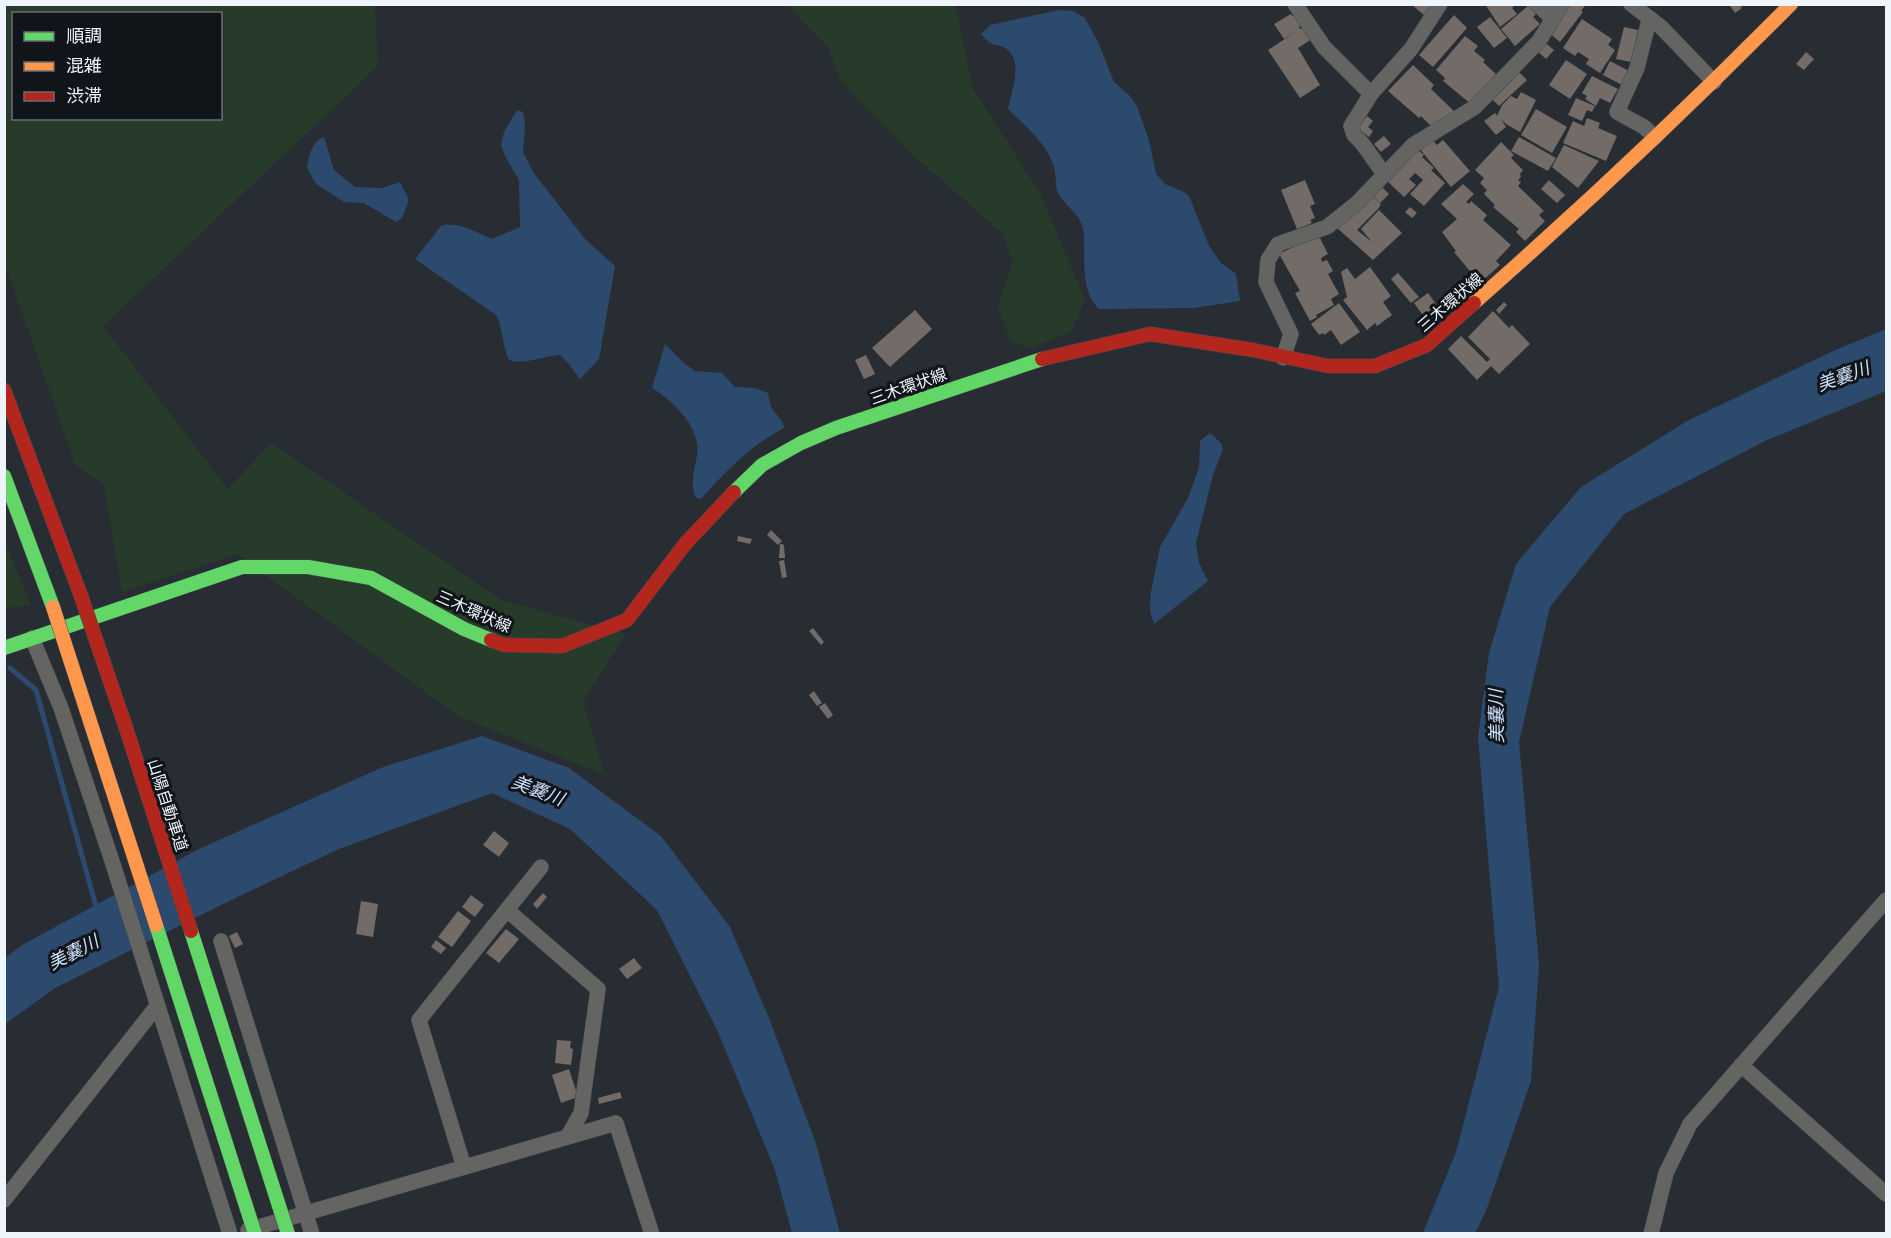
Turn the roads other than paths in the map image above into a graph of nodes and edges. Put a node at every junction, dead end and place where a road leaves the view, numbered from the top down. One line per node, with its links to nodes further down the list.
1 (1295, 4): 10 (street)
2 (1440, 4): 10 (street)
3 (1538, 4): 7 (street)
4 (1562, 4): 7 (street)
5 (1791, 4): 9 (main road, 三木環状線)
6 (1637, 6): 8 (street)
7 (1553, 18): 12 (street)
8 (1651, 20): 9 (street); 11 (street)
9 (1714, 82): 11 (main road, 三木環状線)
10 (1371, 94): 12 (street)
11 (1655, 137): 13 (main road, 三木環状線)
12 (1384, 174): 13 (street)
13 (1283, 358): 16 (main road, 三木環状線)
14 (4, 390): 32 (main road, 山陽自動車道, bridge)
15 (4, 476): 31 (main road, bridge)
16 (32, 638): 17 (main road, 三木環状線); 22 (street)
17 (4, 648)
18 (541, 867): 20 (street)
19 (1887, 900): 23 (street)
20 (507, 910): 24 (street); 25 (street)
21 (221, 941): 28 (street)
22 (157, 1006): 27 (street); 29 (street)
23 (1740, 1065): 26 (street); 35 (street)
24 (568, 1136): 25 (street); 34 (street)
25 (464, 1167): 28 (street)
26 (1887, 1194)
27 (4, 1200)
28 (306, 1213): 30 (street); 33 (street)
29 (231, 1233)
30 (236, 1233)
31 (255, 1233)
32 (288, 1233)
33 (312, 1233)
34 (652, 1233)
35 (1651, 1233)

